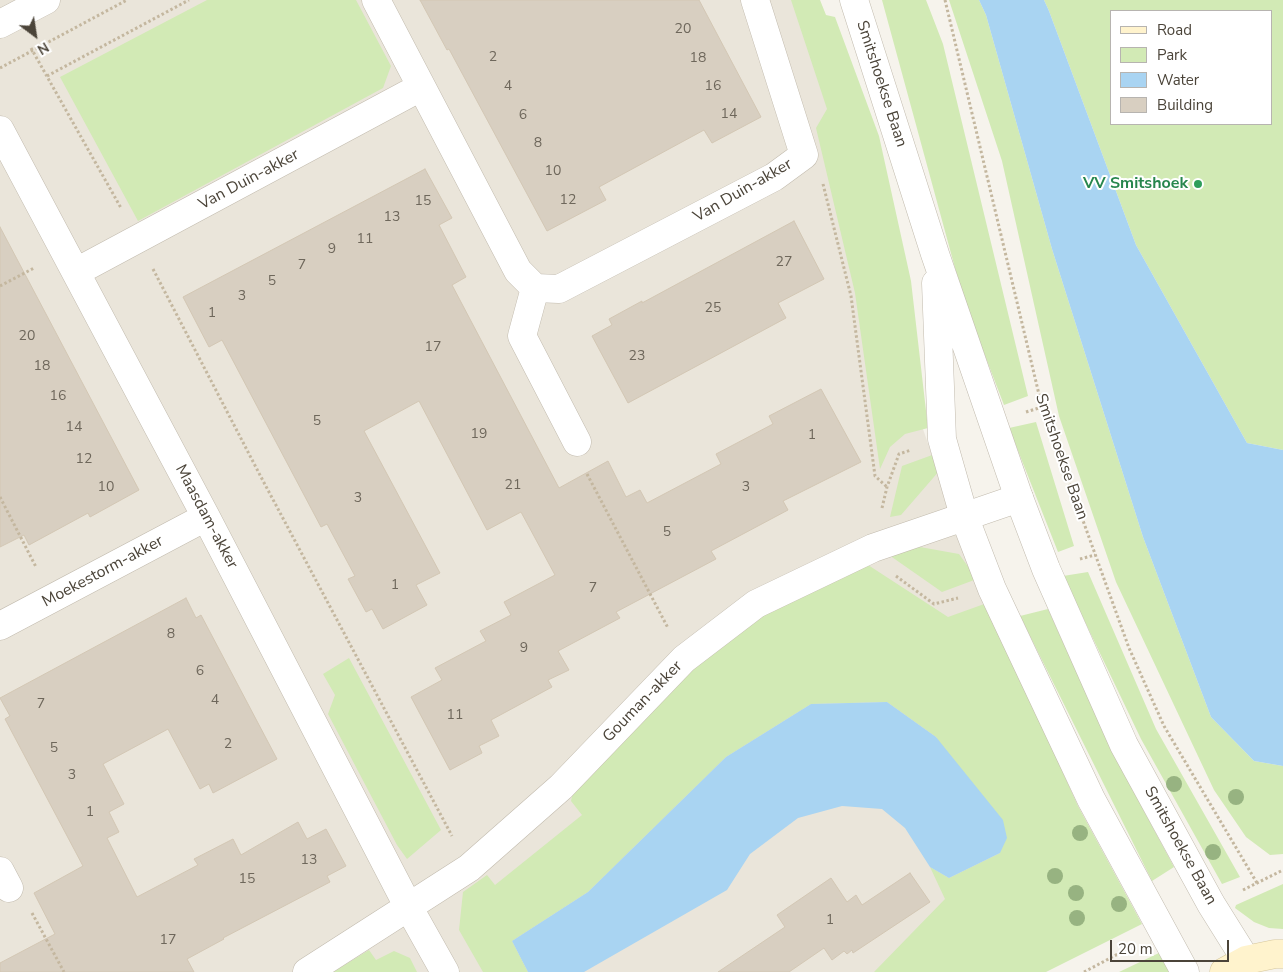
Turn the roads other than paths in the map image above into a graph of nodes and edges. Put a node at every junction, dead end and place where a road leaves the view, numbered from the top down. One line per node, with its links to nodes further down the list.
1 (46, 0): 5 (street)
2 (376, 0): 6 (street)
3 (755, 0): 10 (street, Van Duin-akker)
4 (854, 0): 8 (street, Smitshoekse Baan)
5 (7, 21)
6 (421, 87): 9 (street, Van Duin-akker); 10 (street)
7 (0, 130): 9 (street, Maasdam-akker)
8 (935, 254): 12 (street, Smitshoekse Baan); 13 (street, Smitshoekse Baan)
9 (76, 272): 14 (street, Maasdam-akker)
10 (535, 288): 11 (street)
11 (577, 442)
12 (1019, 498): 13 (street, Gouman-akker); 18 (street, Smitshoekse Baan)
13 (964, 516): 16 (street, Gouman-akker); 21 (street, Smitshoekse Baan)
14 (206, 517): 15 (street, Moekestorm-akker); 16 (street, Maasdam-akker)
15 (0, 626)
16 (408, 906): 19 (street, Gouman-akker); 20 (street, Maasdam-akker)
17 (1283, 954): 18 (main road)
18 (1235, 966)
19 (307, 972)
20 (445, 972)
21 (1185, 972)

